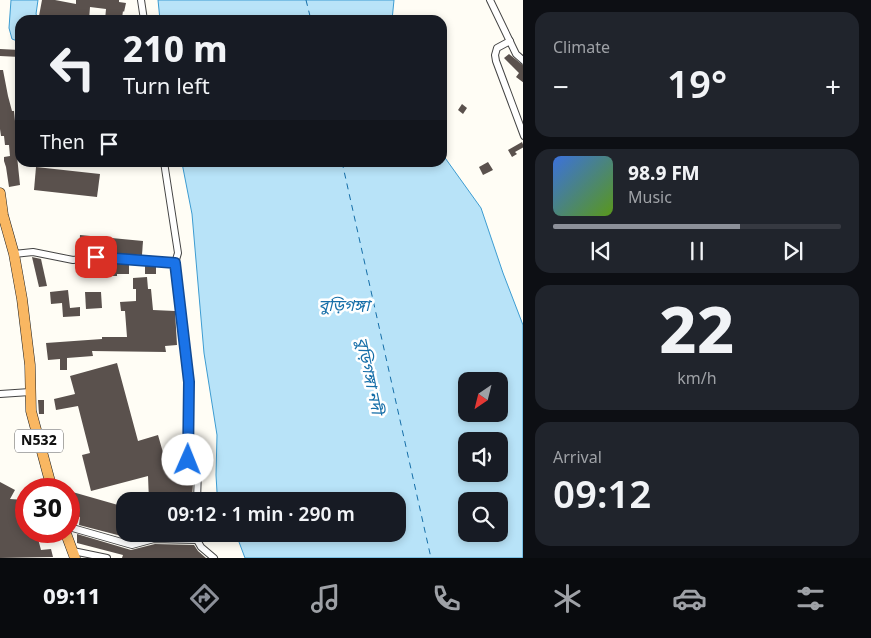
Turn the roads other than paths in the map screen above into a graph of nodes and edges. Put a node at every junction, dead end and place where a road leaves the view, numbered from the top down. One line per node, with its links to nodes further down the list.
1 (141, 0): 3 (street)
2 (490, 0): 4 (street)
3 (143, 15)
4 (510, 41): 5 (street); 6 (street)
5 (523, 60)
6 (523, 133)
7 (165, 167): 11 (street)
8 (0, 193): 9 (highway, N532)
9 (1, 215): 10 (highway, N532)
10 (14, 254): 11 (street); 12 (highway, N532)
11 (175, 263): 15 (street)
12 (30, 392): 13 (street); 14 (highway, N532)
13 (0, 394)
14 (49, 478)
15 (197, 492)
16 (80, 530): 17 (street)
17 (116, 540)
18 (122, 542): 19 (street)
19 (143, 542)
20 (199, 542): 24 (street)
21 (70, 543): 22 (highway)
22 (74, 555): 23 (street)
23 (106, 558)
24 (214, 558)

